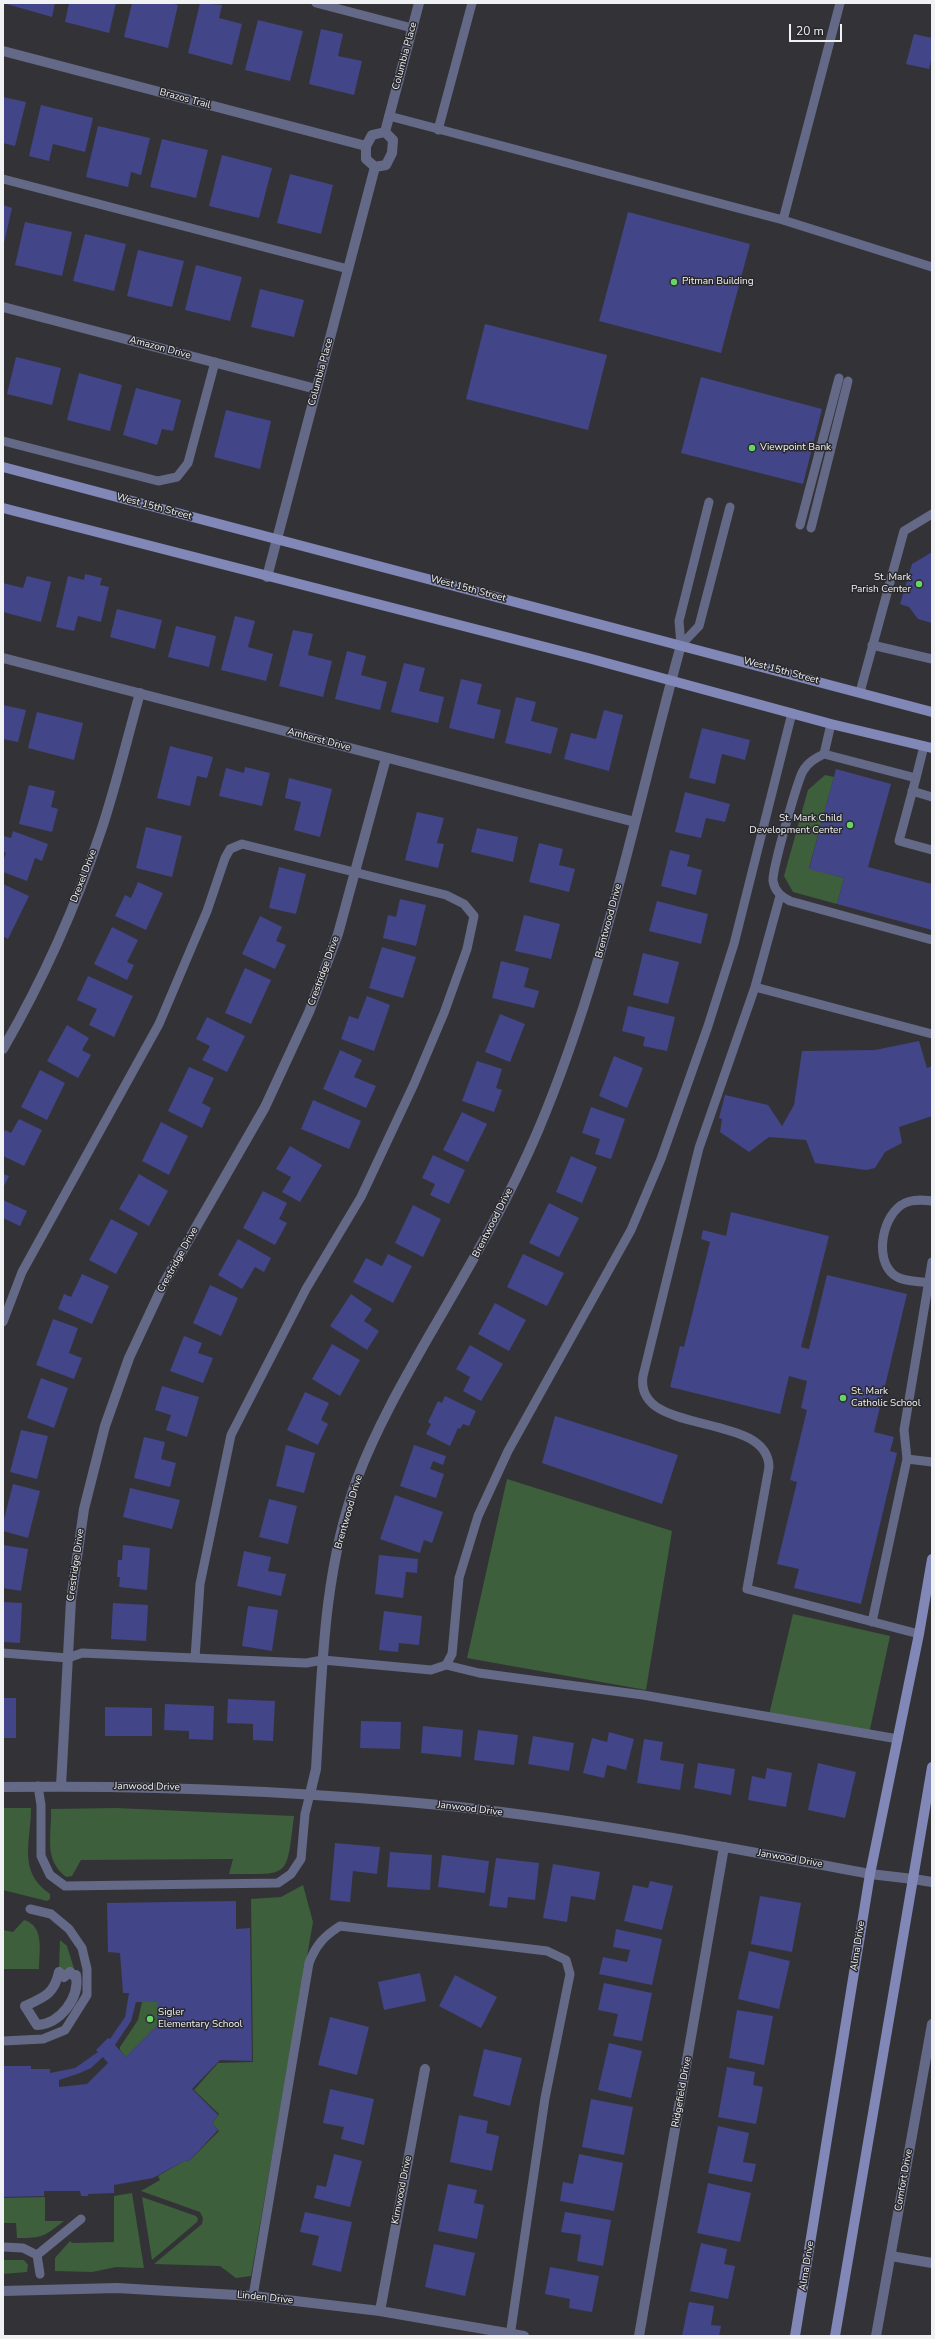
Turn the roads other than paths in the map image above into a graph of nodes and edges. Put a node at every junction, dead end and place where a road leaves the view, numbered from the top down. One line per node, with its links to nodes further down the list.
1 (316, 3): 5 (lane)
2 (419, 3): 5 (street, Columbia Place)
3 (472, 3): 8 (lane)
4 (840, 3): 13 (lane)
5 (412, 28): 7 (street, Columbia Place)
6 (3, 51): 10 (street, Brazos Trail)
7 (389, 116): 8 (lane); 9 (street, Columbia Place)
8 (438, 130): 13 (lane)
9 (385, 132): 10 (street); 11 (street)
10 (366, 146): 11 (street)
11 (375, 167): 15 (street, Columbia Place)
12 (3, 179): 15 (lane)
13 (783, 220): 14 (lane)
14 (932, 267)
15 (348, 269): 20 (street, Columbia Place)
16 (3, 307): 17 (street, Amazon Drive)
17 (215, 362): 20 (street, Amazon Drive); 21 (lane)
18 (839, 378): 27 (lane)
19 (848, 381): 28 (lane)
20 (316, 389): 29 (street, Columbia Place)
21 (3, 441)
22 (3, 467): 29 (main road, West 15th Street)
23 (709, 502): 31 (lane)
24 (730, 507): 31 (lane)
25 (3, 508): 30 (main road)
26 (932, 514): 32 (lane)
27 (800, 525)
28 (811, 528)
29 (276, 539): 30 (street, Columbia Place); 31 (main road, West 15th Street)
30 (267, 577): 35 (main road)
31 (681, 644): 35 (street, Brentwood Drive); 36 (main road, West 15th Street)
32 (872, 644): 34 (lane); 36 (lane)
33 (3, 658): 37 (street, Amherst Drive)
34 (932, 659)
35 (671, 681): 39 (main road); 47 (street, Brentwood Drive)
36 (860, 692): 38 (main road, West 15th Street)
37 (140, 693): 43 (street, Amherst Drive); 54 (street, Drexel Drive)
38 (932, 712)
39 (792, 713): 40 (main road); 68 (lane)
40 (831, 724): 41 (main road); 42 (lane)
41 (928, 747): 44 (lane)
42 (824, 754): 44 (lane); 50 (lane)
43 (386, 758): 47 (street, Amherst Drive); 49 (street, Crestridge Drive)
44 (916, 778): 45 (lane)
45 (912, 791): 46 (lane); 48 (lane)
46 (932, 797)
47 (635, 822): 67 (street, Brentwood Drive)
48 (932, 850)
49 (356, 872): 58 (lane); 65 (street, Crestridge Drive); 66 (lane)
50 (780, 896): 51 (lane); 52 (lane)
51 (932, 940)
52 (754, 987): 53 (lane); 62 (lane)
53 (932, 1034)
54 (3, 1049)
55 (932, 1201): 57 (lane)
56 (932, 1262): 57 (lane)
57 (929, 1283): 59 (lane)
58 (3, 1322)
59 (907, 1459): 60 (lane); 62 (lane)
60 (932, 1462)
61 (932, 1559): 63 (main road, Alma Drive)
62 (872, 1622): 63 (lane)
63 (919, 1634): 69 (main road, Alma Drive)
64 (3, 1653): 65 (lane)
65 (68, 1658): 66 (lane); 72 (street, Crestridge Drive)
66 (195, 1658): 67 (lane)
67 (323, 1660): 68 (lane); 74 (street, Brentwood Drive)
68 (446, 1665): 69 (lane)
69 (898, 1739): 76 (main road, Alma Drive)
70 (932, 1767): 77 (main road)
71 (38, 1786): 72 (street, Janwood Drive); 73 (street, Janwood Drive); 74 (lane)
72 (61, 1786): 74 (street, Janwood Drive)
73 (3, 1787)
74 (310, 1794): 75 (street, Janwood Drive)
75 (724, 1847): 76 (street, Janwood Drive); 95 (street, Ridgefield Drive)
76 (870, 1874): 77 (street, Janwood Drive); 96 (main road, Alma Drive)
77 (914, 1879): 78 (street, Janwood Drive); 97 (main road)
78 (932, 1882)
79 (30, 1909): 82 (lane)
80 (59, 1972): 80 (street)
81 (932, 2024): 87 (street, Comfort Drive)
82 (3, 2041)
83 (425, 2069): 92 (street, Kirnwood Drive)
84 (82, 2219): 86 (lane)
85 (3, 2247): 86 (lane)
86 (37, 2255): 89 (lane)
87 (891, 2256): 88 (street); 98 (street, Comfort Drive)
88 (932, 2263)
89 (40, 2274)
90 (3, 2291): 91 (street, Linden Drive)
91 (253, 2296): 92 (street, Linden Drive); 93 (lane)
92 (380, 2311): 93 (street, Linden Drive)
93 (510, 2335): 94 (street, Linden Drive)
94 (524, 2336)
95 (639, 2336)
96 (795, 2336)
97 (835, 2336)
98 (876, 2336)

